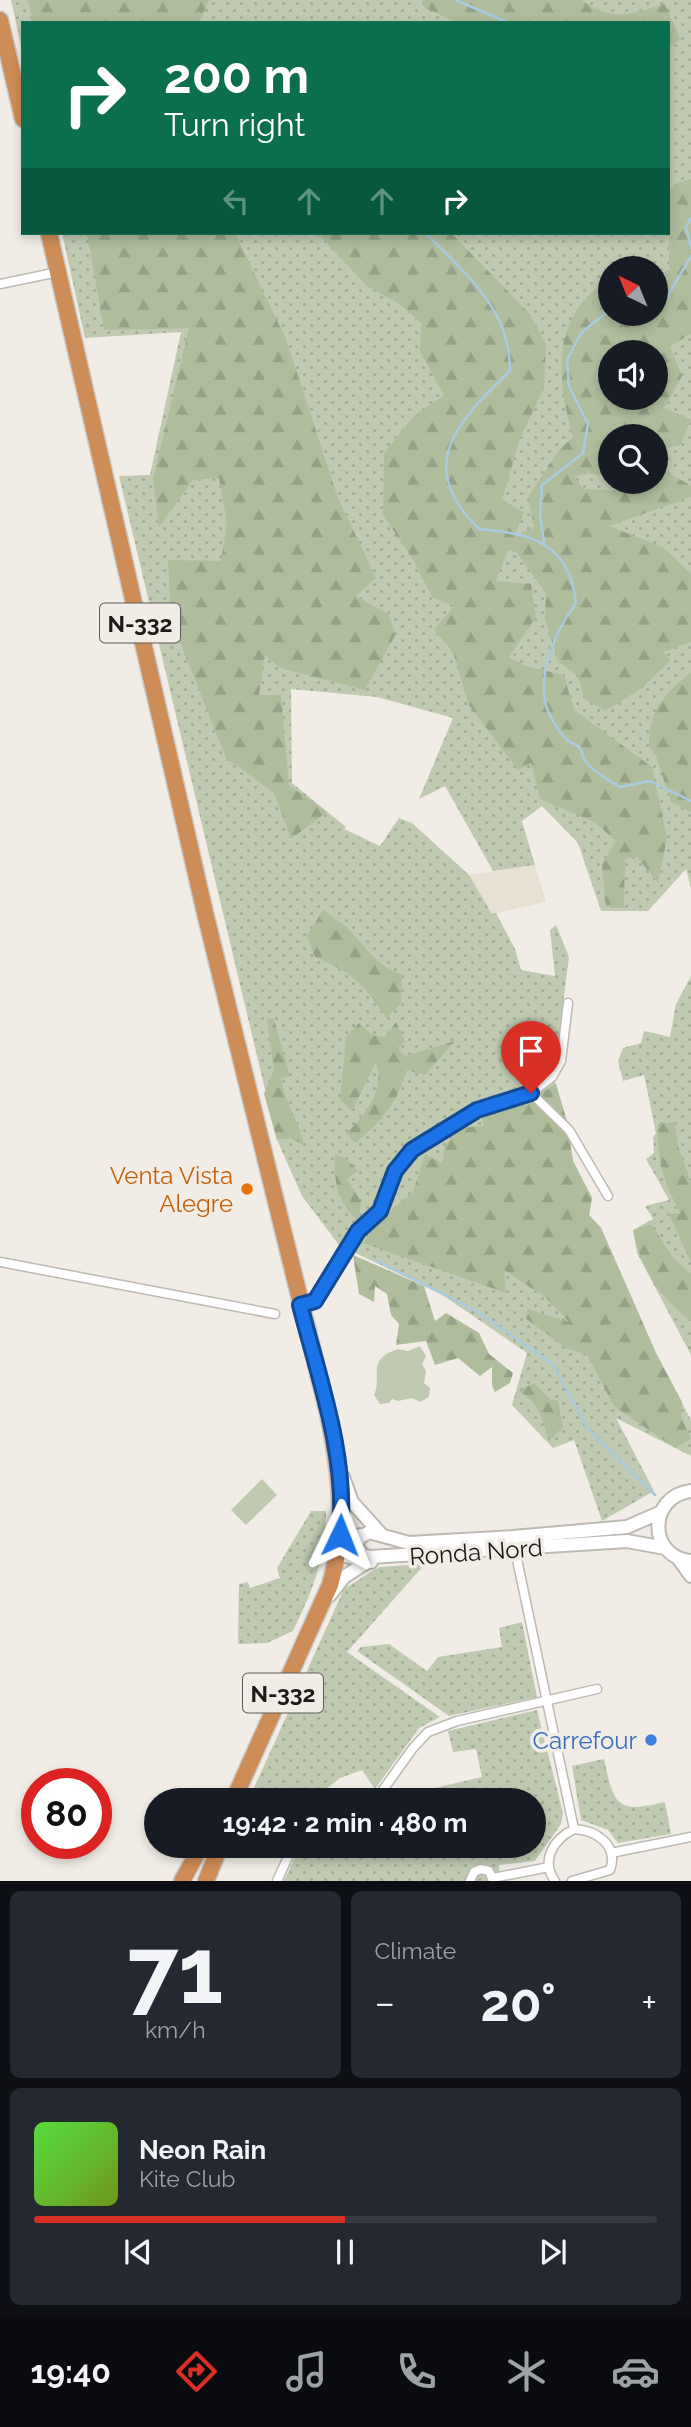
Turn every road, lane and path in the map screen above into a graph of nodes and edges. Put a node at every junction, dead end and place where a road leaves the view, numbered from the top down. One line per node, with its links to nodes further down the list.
1 (0, 20): 2 (highway)
2 (21, 110)
3 (49, 235): 4 (highway, N-332)
4 (58, 272): 5 (street); 10 (highway, N-332)
5 (0, 284)
6 (568, 1003): 7 (street)
7 (531, 1093): 8 (street); 10 (street)
8 (608, 1196)
9 (0, 1262): 11 (street)
10 (302, 1312): 12 (highway, N-332); 15 (highway, N-332)
11 (275, 1314)
12 (336, 1451): 16 (main road); 19 (highway, N-332)
13 (691, 1491): 14 (main road, Ronda Nord)
14 (659, 1513): 16 (main road, Ronda Nord); 18 (main road)
15 (334, 1524): 19 (main road); 25 (highway, N-332)
16 (381, 1534): 17 (main road, Ronda Nord)
17 (360, 1535): 19 (main road); 21 (main road, Ronda Nord)
18 (665, 1548): 20 (main road, Ronda Nord); 22 (main road, Ronda Nord)
19 (339, 1549): 24 (main road); 25 (main road); 27 (highway, N-332)
20 (515, 1550): 21 (main road, Ronda Nord); 29 (street)
21 (387, 1556): 24 (main road)
22 (677, 1558): 23 (main road, Ronda Nord); 26 (main road)
23 (691, 1561)
24 (367, 1562): 27 (main road)
25 (327, 1564): 30 (highway, N-332)
26 (691, 1576)
27 (316, 1620): 30 (highway, N-332)
28 (597, 1689): 29 (street)
29 (547, 1702): 32 (street); 33 (street)
30 (244, 1771): 31 (highway)
31 (237, 1788)
32 (384, 1788)
33 (574, 1829): 35 (street); 40 (street)
34 (691, 1837): 35 (street)
35 (611, 1853): 42 (street)
36 (194, 1858): 43 (highway)
37 (205, 1858): 44 (highway)
38 (215, 1858): 45 (highway)
39 (288, 1858): 46 (street)
40 (550, 1867): 41 (street); 48 (street)
41 (493, 1880): 47 (street)
42 (585, 1880): 49 (street)
43 (182, 1881)
44 (195, 1881)
45 (206, 1881)
46 (277, 1881)
47 (470, 1881)
48 (555, 1881)
49 (572, 1881)

